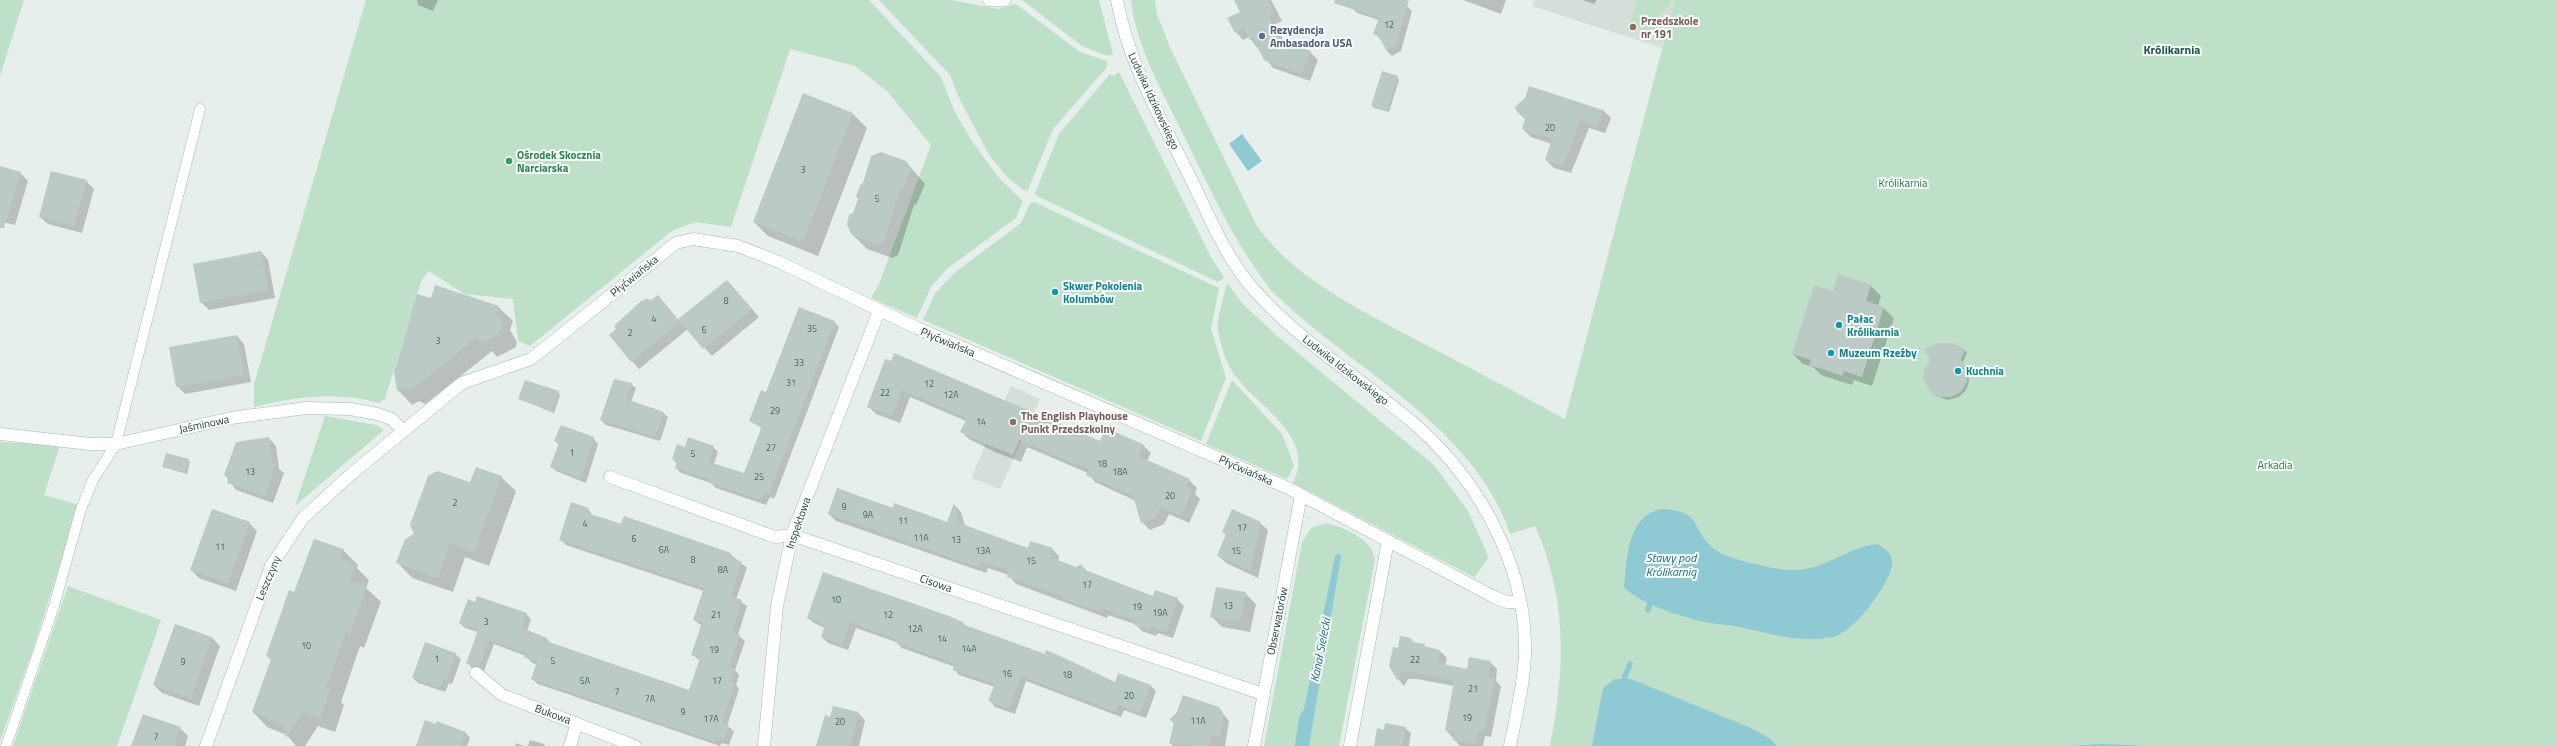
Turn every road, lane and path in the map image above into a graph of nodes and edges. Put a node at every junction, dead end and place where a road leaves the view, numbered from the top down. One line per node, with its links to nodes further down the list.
1 (989, 0): 2 (street)
2 (1005, 0)
3 (1117, 0): 13 (street, Ludwika Idzikowskiego)
4 (200, 108): 8 (lane)
5 (879, 311): 6 (street, Płyćwiańska); 10 (street, Płyćwiańska); 11 (street, Inspektowa)
6 (404, 431): 8 (street, Jaśminowa); 18 (street, Leszczyny)
7 (0, 434): 8 (street, Jaśminowa)
8 (116, 444): 17 (lane)
9 (610, 477): 11 (street, Cisowa)
10 (1301, 496): 12 (street, Płyćwiańska); 15 (street, Obserwatorów)
11 (792, 534): 15 (street, Cisowa); 21 (street, Inspektowa)
12 (1388, 541): 13 (street, Płyćwiańska); 23 (street)
13 (1520, 602): 24 (street, Ludwika Idzikowskiego)
14 (476, 673): 16 (street, Bukowa)
15 (1263, 694): 22 (street, Obserwatorów)
16 (577, 723): 19 (street); 20 (street, Bukowa)
17 (6, 746)
18 (206, 746)
19 (570, 746)
20 (636, 746)
21 (764, 746)
22 (1254, 746)
23 (1350, 746)
24 (1510, 746)

